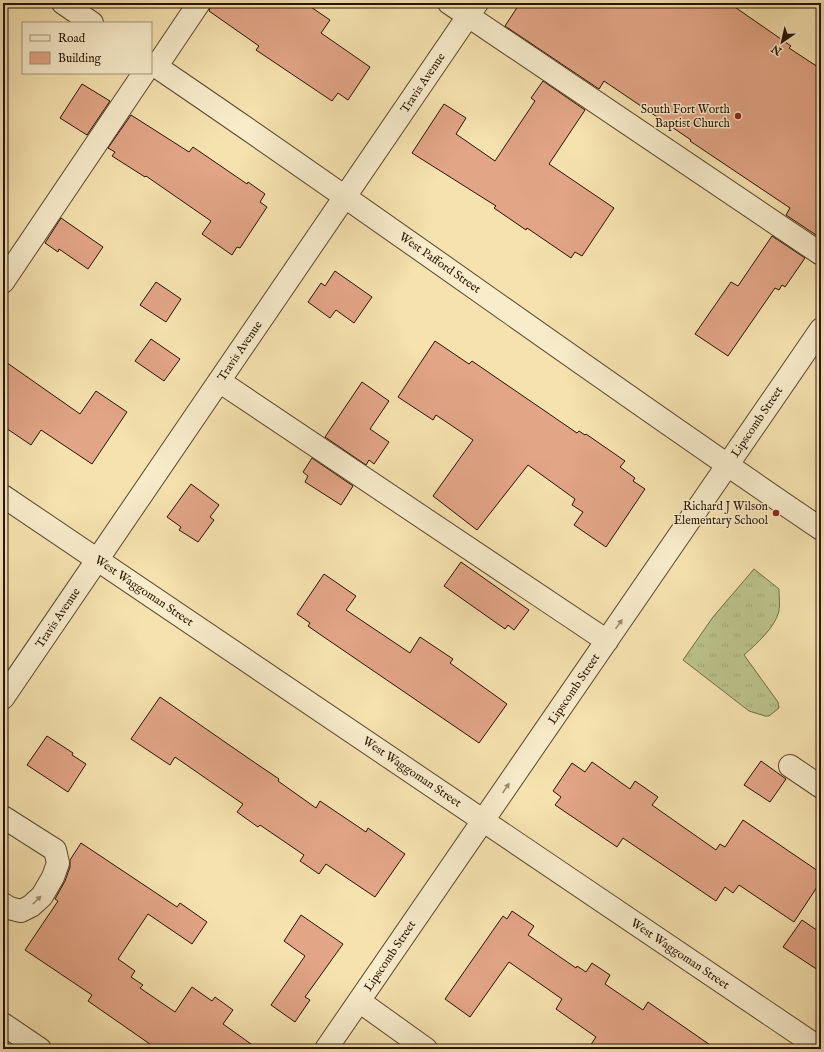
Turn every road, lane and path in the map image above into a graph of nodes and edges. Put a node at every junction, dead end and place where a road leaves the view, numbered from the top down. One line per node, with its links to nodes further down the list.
1 (63, 3): 5 (street)
2 (199, 3): 6 (street)
3 (449, 3): 4 (street)
4 (473, 9): 9 (street, Travis Avenue); 10 (street)
5 (91, 22)
6 (152, 65)
7 (152, 69): 9 (street, West Pafford Street)
8 (146, 74): 11 (street)
9 (346, 196): 13 (street, Travis Avenue); 14 (street, West Pafford Street)
10 (821, 254)
11 (3, 282)
12 (821, 329): 14 (street, Lipscomb Street)
13 (219, 381): 17 (street, Travis Avenue); 18 (street)
14 (728, 466): 16 (street, West Pafford Street); 18 (street, Lipscomb Street, one-way to 14)
15 (3, 496): 17 (street, West Waggoman Street)
16 (821, 529)
17 (98, 560): 19 (street, Travis Avenue); 23 (street, West Waggoman Street)
18 (607, 641): 23 (street, Lipscomb Street, one-way to 18)
19 (3, 698)
20 (790, 766): 21 (street)
21 (821, 787)
22 (3, 817): 24 (street, one-way to 22)
23 (483, 821): 25 (street, Lipscomb Street); 30 (street, West Waggoman Street)
24 (3, 904)
25 (359, 1002): 28 (street, Lipscomb Street); 29 (street)
26 (3, 1024): 27 (street)
27 (40, 1049)
28 (326, 1049)
29 (426, 1049)
30 (821, 1049)

